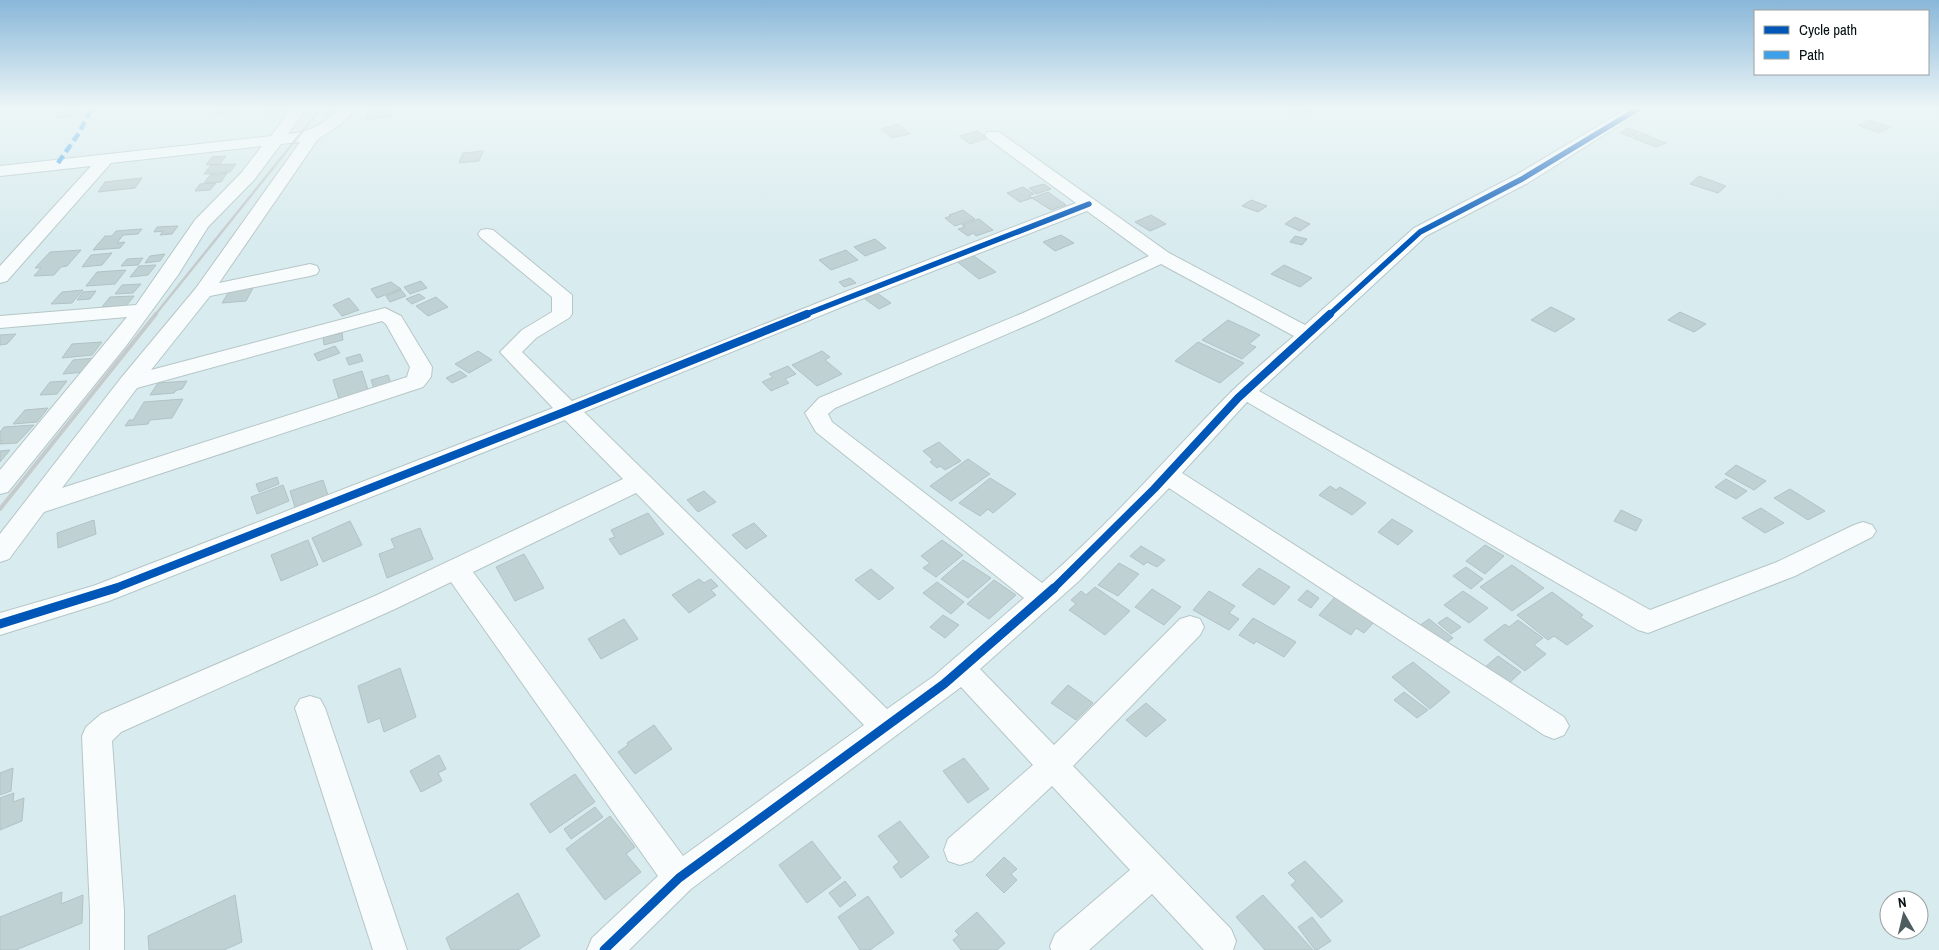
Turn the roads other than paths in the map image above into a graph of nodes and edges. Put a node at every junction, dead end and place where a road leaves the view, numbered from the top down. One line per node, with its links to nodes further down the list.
1 (178, 151): 6 (street)
2 (267, 151): 14 (street)
3 (301, 151): 13 (street)
4 (1016, 151): 8 (street)
5 (1568, 151): 16 (street)
6 (106, 159): 7 (street); 12 (street)
7 (0, 171)
8 (1089, 204): 10 (street); 19 (street)
9 (487, 234): 19 (street)
10 (1162, 257): 16 (street); 27 (street)
11 (310, 270): 13 (street)
12 (0, 276)
13 (203, 292): 17 (street)
14 (142, 310): 15 (street); 22 (street)
15 (0, 322)
16 (1308, 335): 18 (street)
17 (129, 383): 23 (street); 23 (street)
18 (1245, 392): 20 (street); 24 (street)
19 (569, 410): 21 (street); 28 (street)
20 (1167, 475): 27 (street); 32 (street)
21 (639, 481): 26 (street); 33 (street)
22 (0, 486)
23 (37, 505): 25 (street)
24 (1863, 531)
25 (0, 552)
26 (456, 569): 37 (street); 40 (street)
27 (1042, 598): 30 (street)
28 (0, 624)
29 (1190, 627): 34 (street)
30 (961, 668): 33 (street); 34 (street)
31 (310, 708): 41 (street)
32 (1554, 726)
33 (885, 727): 37 (street)
34 (1053, 766): 35 (street); 36 (street)
35 (960, 850)
36 (1153, 872): 38 (street); 39 (street)
37 (679, 878): 42 (street)
38 (1219, 942)
39 (1066, 946)
40 (106, 950)
41 (390, 950)
42 (604, 950)

